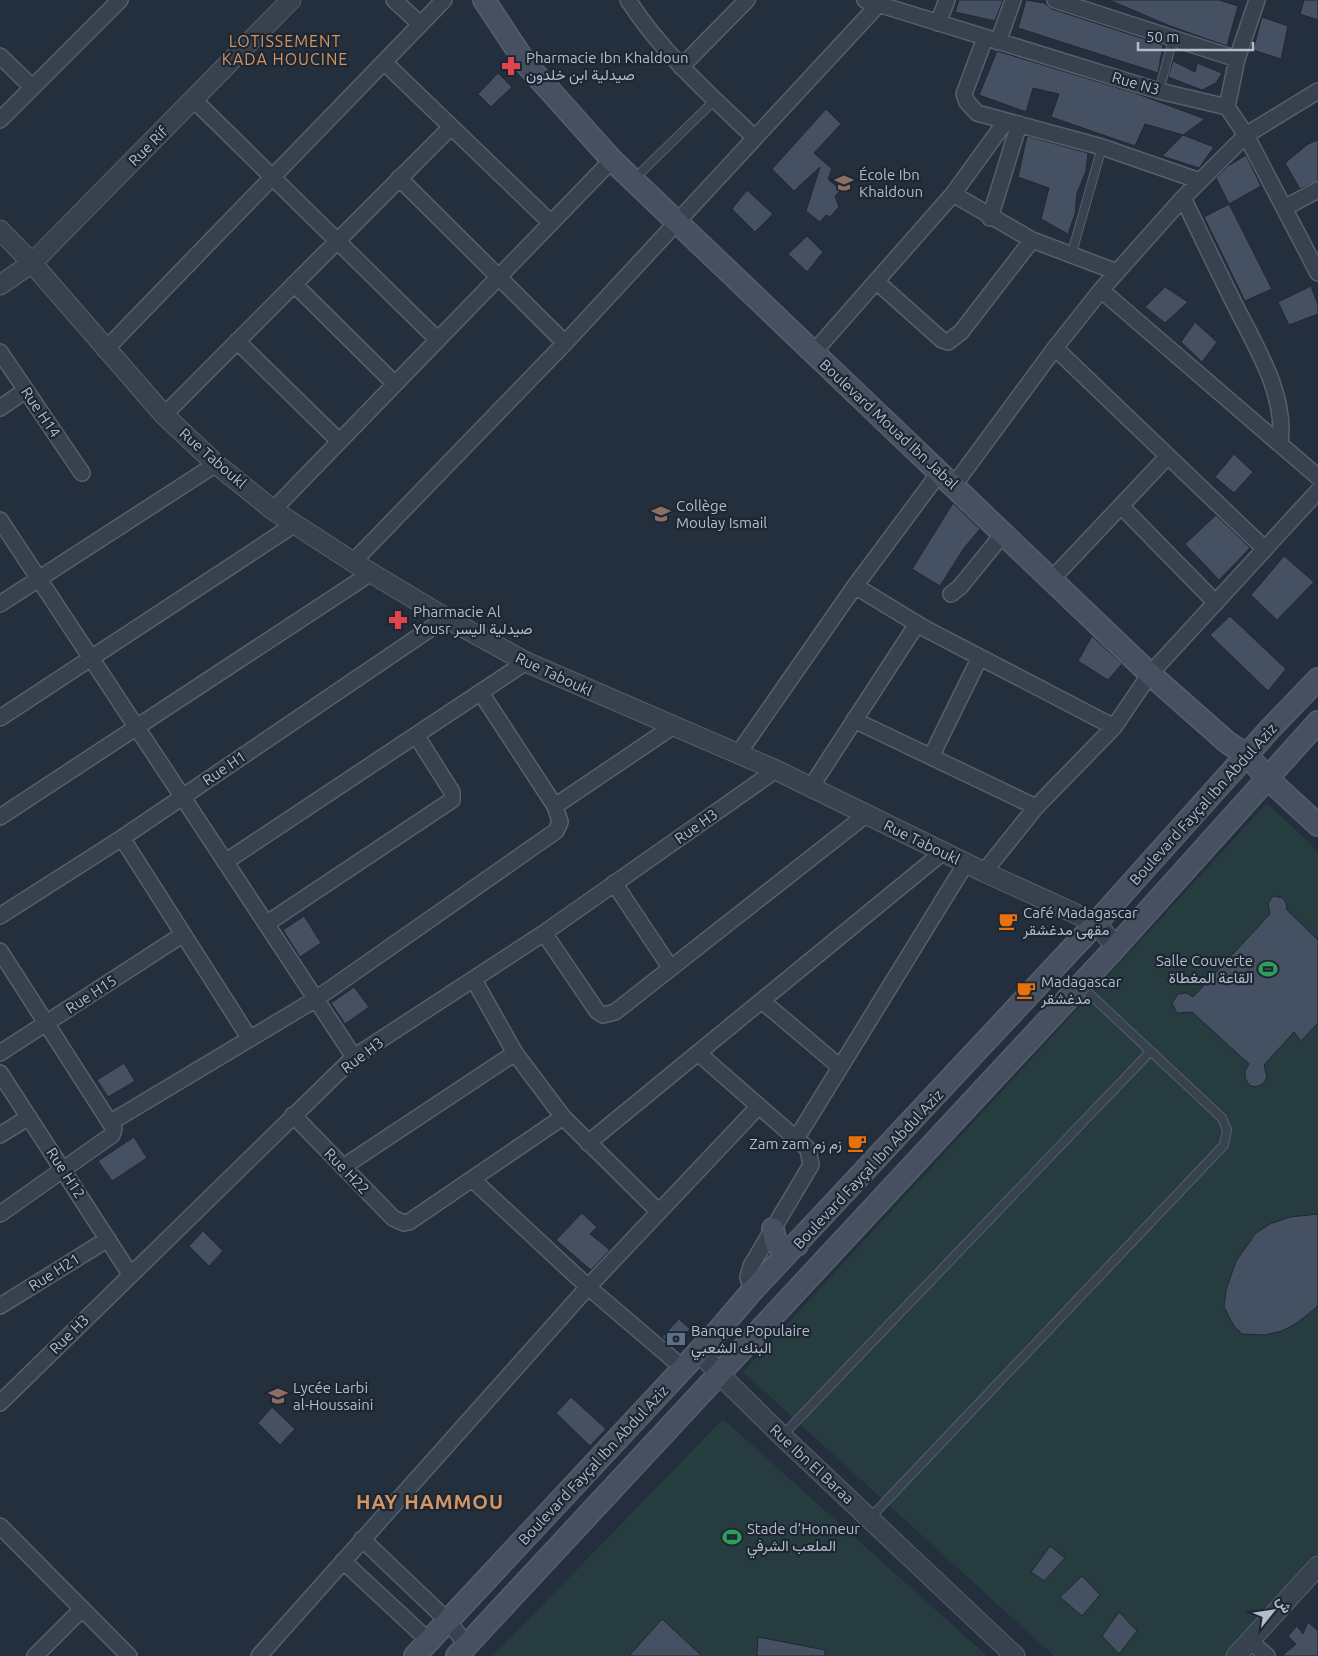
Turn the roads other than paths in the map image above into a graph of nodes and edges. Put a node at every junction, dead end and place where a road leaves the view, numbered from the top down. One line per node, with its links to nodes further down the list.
1 (120, 0): 21 (street)
2 (290, 0): 24 (street, Rue Rif)
3 (394, 0): 14 (street)
4 (444, 0): 14 (street)
5 (484, 0): 33 (main road, Boulevard Mouad Ibn Jabal)
6 (628, 0): 20 (street)
7 (747, 0): 20 (street)
8 (947, 0): 13 (street)
9 (1013, 0): 16 (street)
10 (1055, 0): 15 (street)
11 (1257, 0): 18 (street)
12 (875, 2): 13 (street, Rue N3); 31 (street)
13 (938, 22): 16 (street, Rue N3)
14 (420, 24): 19 (street)
15 (1174, 39): 18 (street); 22 (lane)
16 (992, 40): 22 (street, Rue N3); 28 (street)
17 (0, 56): 21 (street)
18 (1237, 60): 26 (street)
19 (384, 62): 29 (street); 34 (street)
20 (681, 67): 25 (street)
21 (32, 87): 27 (street)
22 (1159, 91): 26 (street, Rue N3)
23 (1318, 91): 30 (street)
24 (194, 100): 34 (street); 49 (street, Rue Rif)
25 (715, 100): 31 (street); 36 (lane)
26 (1226, 106): 30 (street)
27 (0, 120)
28 (1013, 122): 32 (street); 39 (street); 42 (street)
29 (451, 127): 35 (street); 44 (street)
30 (1246, 135): 37 (street); 41 (street)
31 (755, 138): 43 (street)
32 (1102, 147): 37 (street); 48 (lane)
33 (612, 160): 36 (main road, Boulevard Mouad Ibn Jabal); 44 (street)
34 (272, 177): 47 (street); 61 (street)
35 (400, 178): 47 (street); 52 (street)
36 (632, 180): 43 (main road, Boulevard Mouad Ibn Jabal)
37 (1200, 180): 40 (street)
38 (1318, 190): 41 (street)
39 (953, 194): 42 (street); 53 (street)
40 (1183, 198): 50 (street); 69 (street)
41 (1284, 208): 51 (street)
42 (990, 218): 46 (street)
43 (676, 222): 59 (street); 63 (main road, Boulevard Mouad Ibn Jabal)
44 (551, 223): 52 (street)
45 (0, 230): 49 (street, Rue Taboukl)
46 (1032, 240): 48 (street); 53 (street)
47 (337, 241): 54 (street); 57 (street)
48 (1071, 256): 50 (street)
49 (32, 263): 55 (street, Rue Rif); 61 (street, Rue Taboukl)
50 (1117, 272): 56 (street)
51 (1318, 273)
52 (499, 278): 57 (street); 59 (street)
53 (877, 282): 63 (street)
54 (294, 284): 58 (street); 64 (street)
55 (0, 285)
56 (1101, 290): 60 (street); 69 (street)
57 (438, 340): 64 (street)
58 (237, 342): 67 (street); 68 (street)
59 (564, 343): 82 (street)
60 (1055, 348): 70 (street); 74 (street)
61 (105, 350): 67 (street, Rue Taboukl)
62 (0, 352): 65 (street, Rue H14)
63 (813, 353): 74 (main road, Boulevard Mouad Ibn Jabal)
64 (395, 384): 68 (street)
65 (26, 390): 66 (street); 72 (street, Rue H14)
66 (0, 408)
67 (164, 415): 71 (street, Rue Taboukl)
68 (340, 441): 77 (street)
69 (1280, 443): 73 (street)
70 (1168, 456): 76 (street); 81 (street)
71 (216, 464): 77 (street, Rue Taboukl); 84 (street)
72 (82, 473)
73 (1318, 476)
74 (947, 478): 80 (main road, Boulevard Mouad Ibn Jabal); 86 (street)
75 (1318, 491): 81 (street)
76 (1121, 506): 85 (street); 88 (street)
77 (273, 510): 79 (street, Rue Taboukl)
78 (0, 520): 84 (street)
79 (295, 524): 82 (street, Rue Taboukl); 93 (street)
80 (1003, 534): 85 (main road, Boulevard Mouad Ibn Jabal); 87 (street)
81 (1265, 549): 88 (street)
82 (353, 562): 83 (street, Rue Taboukl)
83 (371, 573): 90 (street, Rue Taboukl); 103 (street)
84 (39, 579): 89 (street); 93 (street)
85 (1051, 580): 95 (main road, Boulevard Mouad Ibn Jabal)
86 (854, 586): 91 (street); 105 (street)
87 (951, 594)
88 (1216, 602): 95 (street)
89 (0, 604)
90 (446, 618): 94 (street, Rue Taboukl); 111 (street, Rue H1)
91 (917, 624): 92 (street); 99 (street)
92 (980, 657): 102 (street); 107 (street)
93 (91, 658): 98 (street); 103 (street)
94 (526, 662): 97 (street); 101 (street, Rue Taboukl)
95 (1150, 674): 102 (street); 106 (main road, Boulevard Mouad Ibn Jabal)
96 (1318, 679): 106 (main road, Boulevard Fayçal Ibn Abdul Aziz)
97 (481, 693): 104 (street); 112 (street)
98 (0, 718)
99 (854, 720): 107 (street); 110 (street)
100 (1318, 722): 109 (main road, Boulevard Fayçal Ibn Abdul Aziz)
101 (672, 727): 105 (street, Rue Taboukl); 112 (street)
102 (1114, 727): 113 (street)
103 (137, 728): 111 (street); 115 (street)
104 (416, 735): 119 (street); 125 (street)
105 (738, 754): 108 (street, Rue Taboukl)
106 (1247, 755): 109 (main road, Boulevard Mouad Ibn Jabal); 124 (main road, Boulevard Fayçal Ibn Abdul Aziz)
107 (931, 757): 113 (street)
108 (776, 770): 110 (street, Rue Taboukl); 122 (street, Rue H3)
109 (1267, 778): 116 (main road, Boulevard Mouad Ibn Jabal); 128 (main road, Boulevard Fayçal Ibn Abdul Aziz)
110 (811, 787): 114 (street, Rue Taboukl)
111 (182, 797): 117 (street, Rue H1); 119 (street)
112 (555, 806): 133 (street)
113 (1036, 807): 121 (street)
114 (867, 814): 118 (street, Rue Taboukl); 130 (street)
115 (0, 817)
116 (1318, 826)
117 (122, 838): 123 (street, Rue H1); 127 (street)
118 (943, 852): 120 (street, Rue Taboukl); 134 (street)
119 (225, 862): 125 (street)
120 (966, 864): 121 (street, Rue Taboukl); 142 (street)
121 (984, 872): 124 (street, Rue Taboukl)
122 (614, 884): 126 (street, Rue H3); 130 (street)
123 (0, 916)
124 (1096, 923): 128 (street, Rue Taboukl); 159 (main road, Boulevard Fayçal Ibn Abdul Aziz)
125 (266, 924): 133 (street)
126 (544, 932): 130 (street); 131 (street, Rue H3)
127 (182, 935): 135 (street, Rue H15); 136 (street)
128 (1116, 946): 132 (main road, Boulevard Fayçal Ibn Abdul Aziz)
129 (0, 950): 135 (street)
130 (670, 967)
131 (474, 980): 139 (street); 141 (street, Rue H3)
132 (1080, 985): 137 (lane); 166 (main road, Boulevard Fayçal Ibn Abdul Aziz)
133 (316, 1000): 136 (street); 141 (street)
134 (762, 1001): 140 (street); 142 (street)
135 (47, 1022): 138 (street, Rue H15); 148 (street)
136 (250, 1040): 148 (street)
137 (1151, 1052): 168 (lane); 169 (lane)
138 (0, 1053)
139 (515, 1053): 147 (street); 152 (street)
140 (698, 1053): 144 (street); 151 (street)
141 (354, 1057): 145 (street, Rue H3)
142 (840, 1067): 150 (street)
143 (0, 1072): 146 (street, Rue H12)
144 (759, 1106): 150 (street); 155 (street)
145 (293, 1115): 152 (street, Rue H22); 160 (street, Rue H3)
146 (29, 1117): 149 (street); 153 (street, Rue H12)
147 (562, 1117): 151 (street); 154 (street)
148 (111, 1122): 153 (street)
149 (0, 1134)
150 (796, 1139): 157 (street)
151 (588, 1143): 155 (street)
152 (343, 1167): 154 (street, Rue H22)
153 (64, 1169): 156 (street); 158 (street, Rue H12)
154 (473, 1180): 161 (street)
155 (660, 1212): 161 (street)
156 (0, 1214)
157 (773, 1229): 159 (main road); 162 (street)
158 (108, 1239): 160 (street, Rue H12); 163 (street, Rue H21)
159 (797, 1245): 162 (main road, Boulevard Fayçal Ibn Abdul Aziz)
160 (130, 1274): 167 (street, Rue H3)
161 (588, 1287): 165 (street); 171 (street)
162 (752, 1291): 164 (main road, Boulevard Fayçal Ibn Abdul Aziz)
163 (0, 1306)
164 (699, 1351): 165 (main road, Boulevard Fayçal Ibn Abdul Aziz); 166 (street, Rue Ibn El Baraa)
165 (683, 1368): 175 (main road, Boulevard Fayçal Ibn Abdul Aziz)
166 (719, 1374): 168 (street, Rue Ibn El Baraa); 178 (main road, Boulevard Fayçal Ibn Abdul Aziz)
167 (0, 1403)
168 (782, 1436): 169 (street, Rue Ibn El Baraa)
169 (870, 1518): 182 (street, Rue Ibn El Baraa)
170 (0, 1526): 174 (street)
171 (362, 1539): 172 (street); 175 (street)
172 (343, 1561): 177 (street); 181 (street)
173 (1318, 1566): 176 (street)
174 (82, 1609): 179 (street); 180 (street)
175 (448, 1621): 177 (main road, Boulevard Fayçal Ibn Abdul Aziz); 178 (street)
176 (1250, 1641): 183 (street); 184 (street)
177 (422, 1649)
178 (465, 1651)
179 (35, 1656)
180 (129, 1656)
181 (259, 1656)
182 (1015, 1656)
183 (1236, 1656)
184 (1267, 1656)

